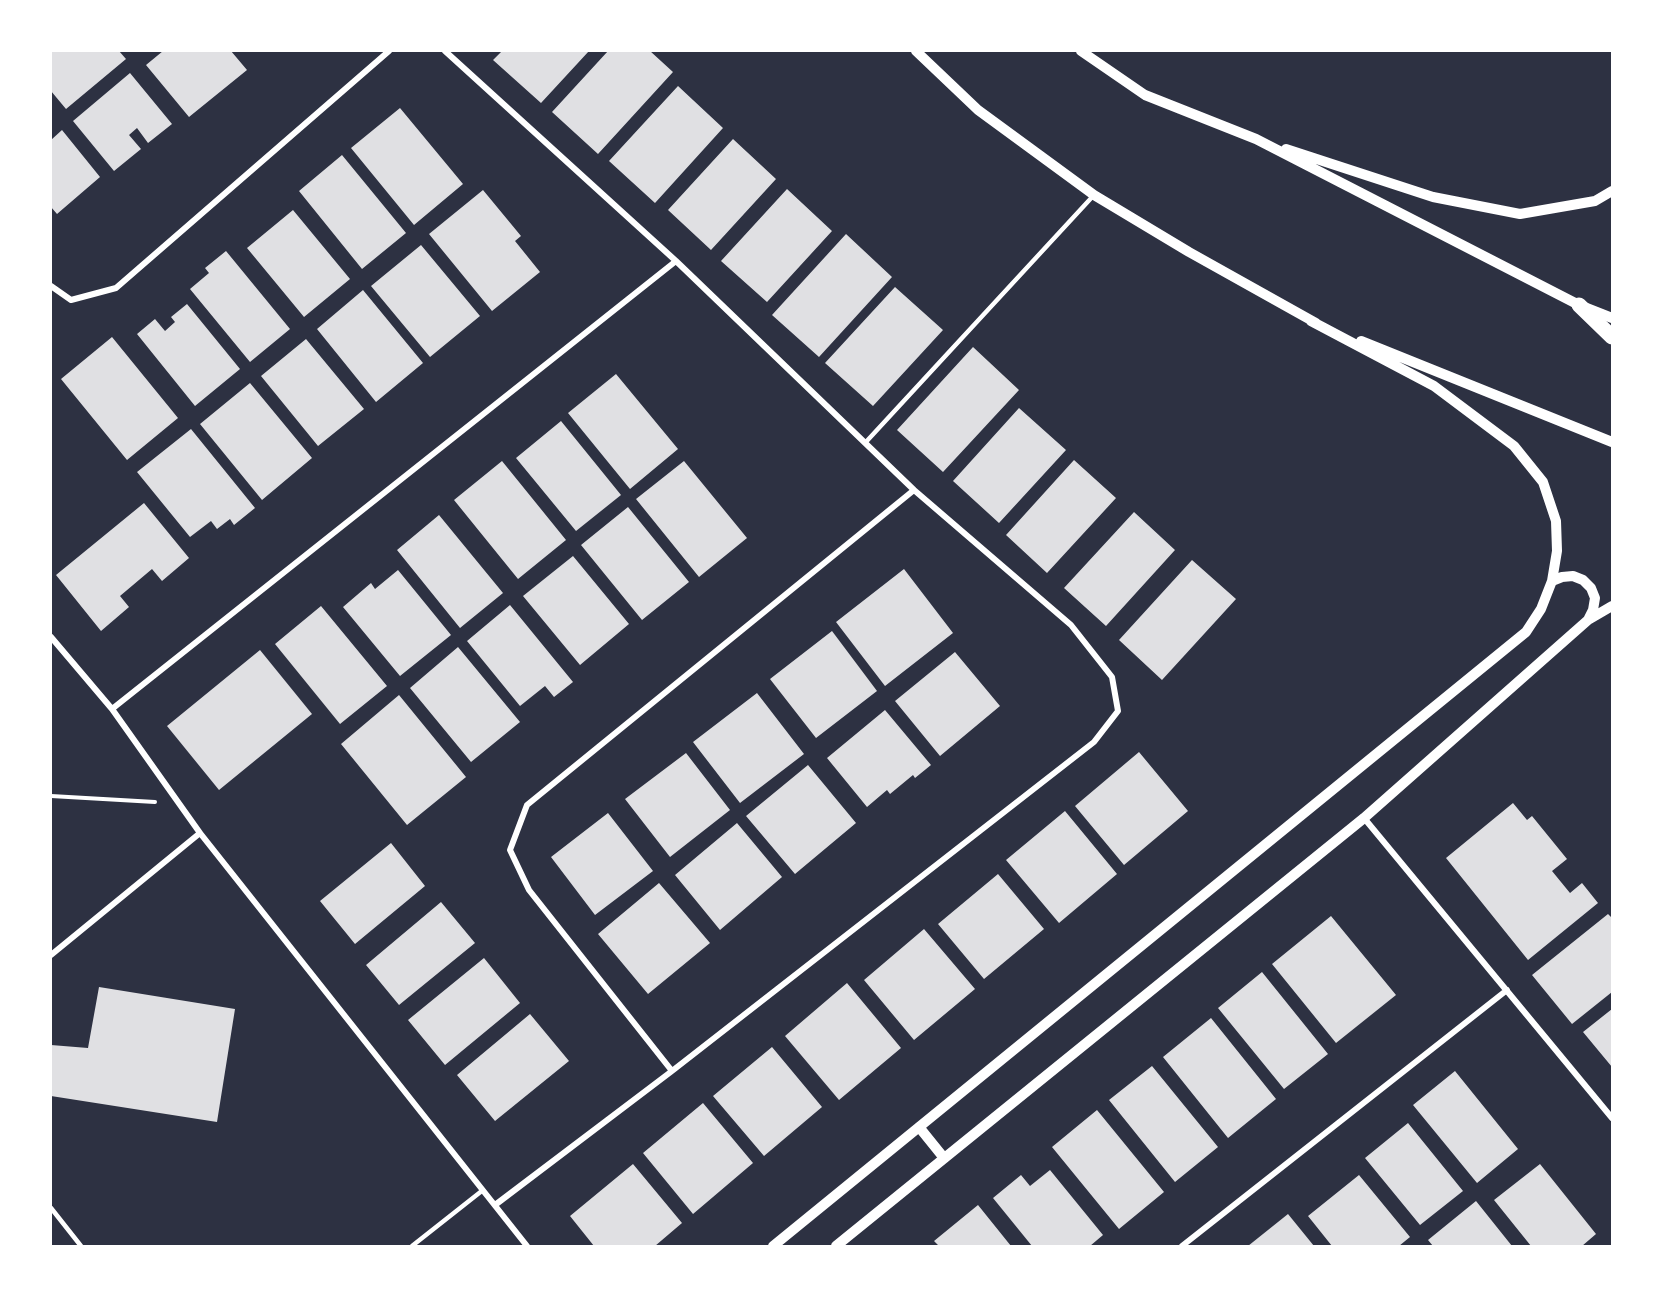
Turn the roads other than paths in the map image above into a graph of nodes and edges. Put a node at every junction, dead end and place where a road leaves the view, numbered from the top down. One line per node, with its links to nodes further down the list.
1 (389, 51): 9 (street)
2 (445, 51): 8 (street)
3 (916, 51): 7 (street)
4 (1081, 51): 5 (street)
5 (1256, 139): 6 (street); 10 (street)
6 (1612, 191)
7 (1094, 195): 12 (street); 15 (lane)
8 (676, 261): 15 (street); 21 (street)
9 (51, 286)
10 (1579, 305): 11 (street); 13 (main road)
11 (1612, 318)
12 (1311, 321): 14 (street); 17 (street)
13 (1612, 337)
14 (1612, 442)
15 (865, 443): 16 (street)
16 (914, 490): 26 (street); 26 (street)
17 (1552, 582): 19 (street); 28 (street)
18 (1612, 606): 19 (street)
19 (1588, 620): 22 (street)
20 (51, 637): 21 (street)
21 (112, 709): 23 (street)
22 (1364, 818): 25 (street); 29 (street)
23 (200, 833): 24 (street); 30 (street)
24 (51, 955)
25 (1508, 990): 27 (street); 38 (street)
26 (672, 1071): 31 (street)
27 (1612, 1118)
28 (920, 1127): 29 (street); 36 (street)
29 (944, 1158): 37 (street)
30 (483, 1190): 31 (street); 34 (lane)
31 (495, 1205): 35 (street)
32 (51, 1208): 33 (lane)
33 (81, 1246)
34 (412, 1246)
35 (527, 1246)
36 (773, 1246)
37 (837, 1246)
38 (1182, 1246)

